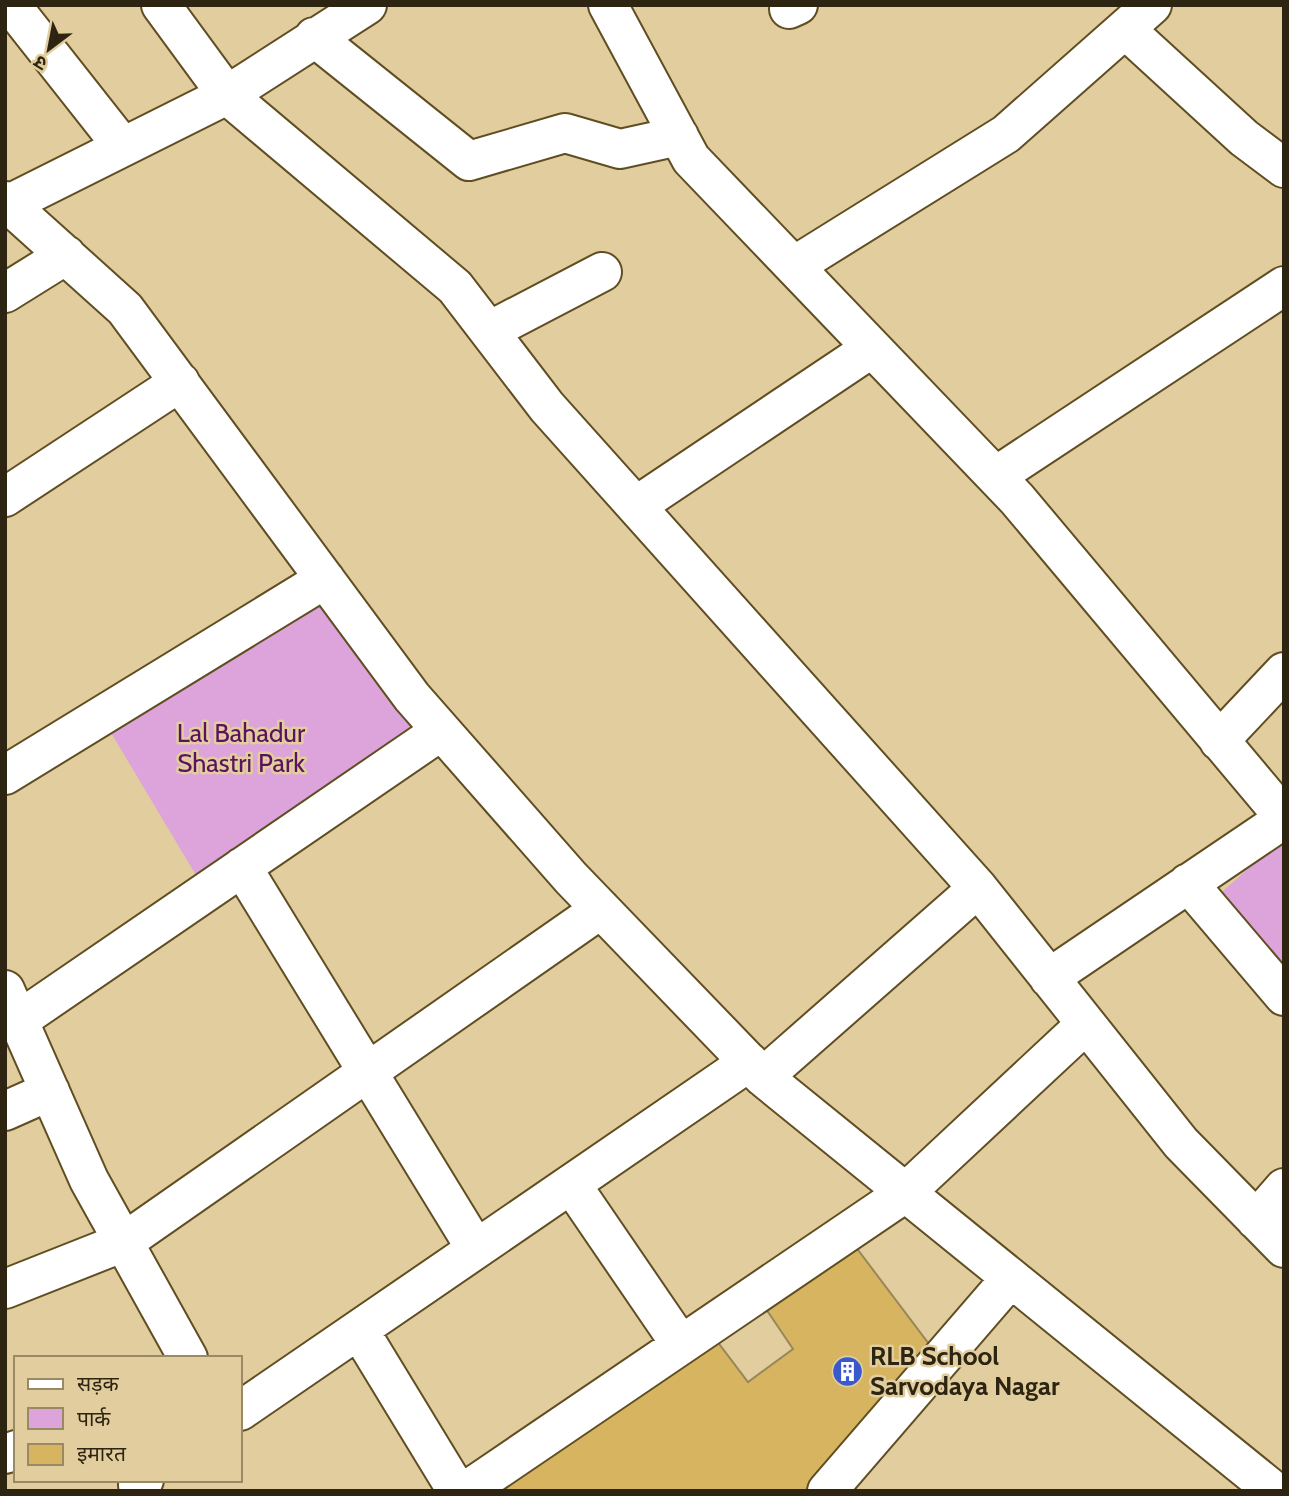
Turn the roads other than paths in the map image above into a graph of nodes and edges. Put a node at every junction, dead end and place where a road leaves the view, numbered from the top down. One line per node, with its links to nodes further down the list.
1 (11, 5): 9 (street)
2 (161, 5): 7 (street)
3 (367, 5): 6 (street)
4 (608, 5): 8 (street)
5 (1139, 17): 10 (street); 13 (street)
6 (323, 22): 7 (street); 8 (street)
7 (227, 95): 9 (street); 17 (street)
8 (679, 136): 13 (street)
9 (123, 147): 11 (street)
10 (1284, 168)
11 (6, 204): 12 (street)
12 (66, 255): 16 (street); 19 (street)
13 (794, 266): 18 (street)
14 (602, 272): 17 (street)
15 (1284, 286): 20 (street)
16 (5, 293)
17 (489, 331): 22 (street)
18 (872, 348): 20 (street); 22 (street)
19 (180, 382): 21 (street); 23 (street)
20 (996, 476): 26 (street)
21 (5, 497)
22 (636, 506): 31 (street)
23 (325, 579): 25 (street); 27 (street)
24 (1284, 672): 26 (street)
25 (442, 731): 29 (street); 32 (street)
26 (1219, 741): 28 (street)
27 (5, 775)
28 (1284, 818): 30 (street)
29 (243, 867): 35 (street); 38 (street)
30 (1188, 883): 33 (street); 34 (street)
31 (978, 888): 33 (street); 37 (street)
32 (601, 909): 37 (street); 38 (street)
33 (1049, 978): 36 (street)
34 (1284, 996)
35 (12, 1005): 39 (street)
36 (1086, 1024): 43 (street); 44 (street)
37 (756, 1069): 41 (street); 43 (street)
38 (368, 1072): 45 (street); 47 (street)
39 (50, 1091): 40 (street); 45 (street)
40 (5, 1111)
41 (572, 1184): 47 (street); 51 (street)
42 (1284, 1188): 44 (street)
43 (905, 1193): 48 (street); 51 (street)
44 (1256, 1220): 46 (street)
45 (124, 1242): 49 (street); 52 (street)
46 (1284, 1248)
47 (476, 1249): 50 (street)
48 (1010, 1279): 56 (street); 57 (street)
49 (5, 1289)
50 (359, 1329): 53 (street); 54 (street)
51 (681, 1345): 55 (street)
52 (187, 1356)
53 (242, 1411)
54 (457, 1491)
55 (466, 1491)
56 (827, 1491)
57 (1274, 1491)

